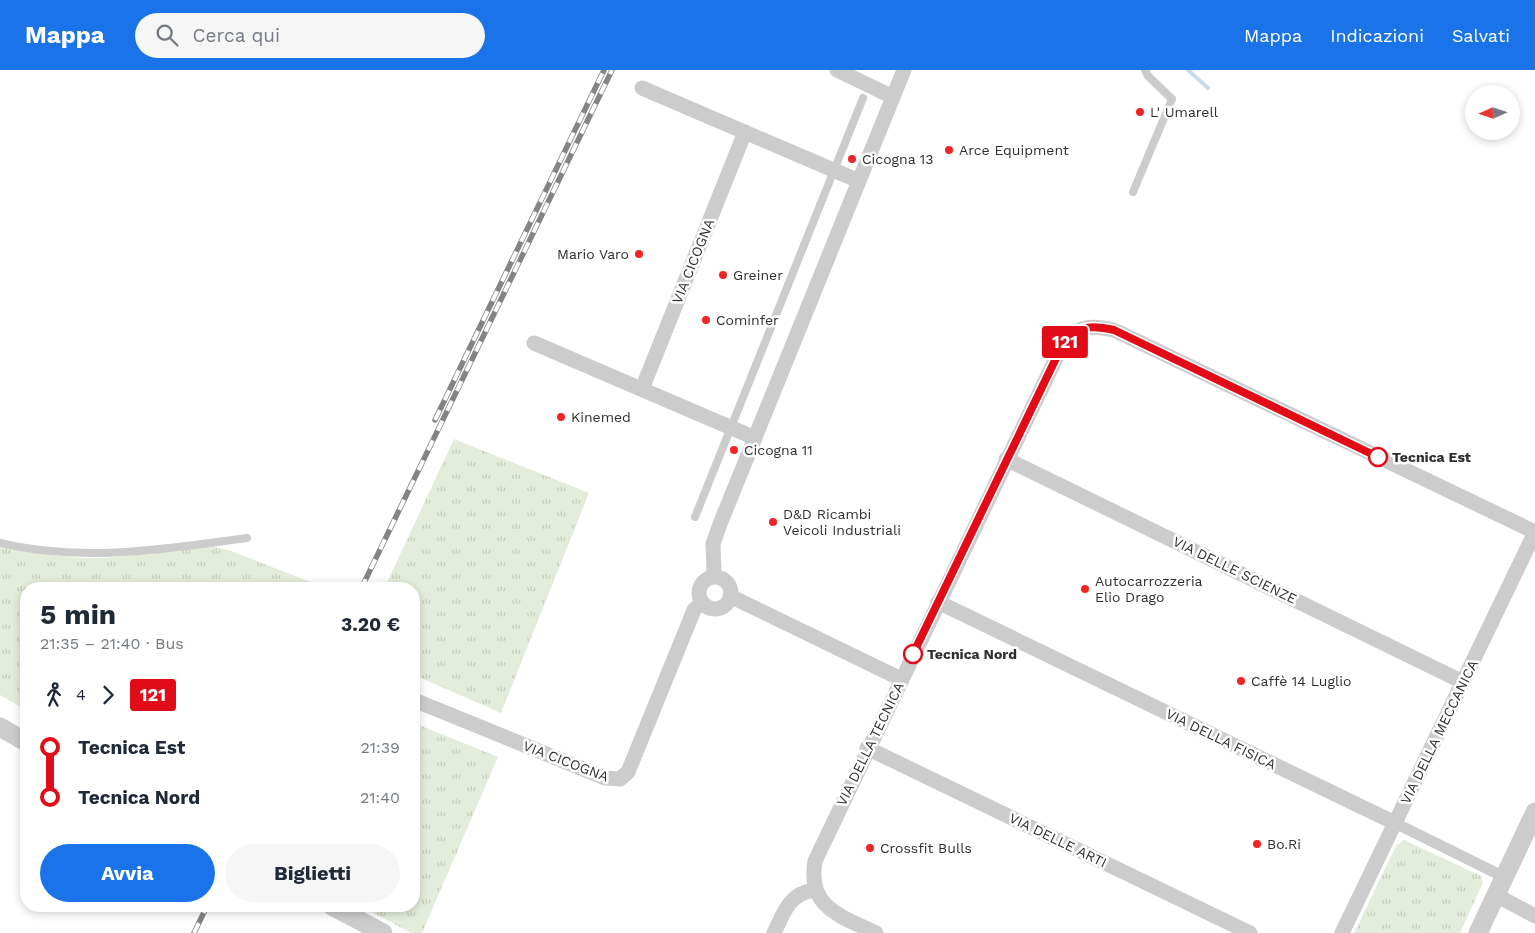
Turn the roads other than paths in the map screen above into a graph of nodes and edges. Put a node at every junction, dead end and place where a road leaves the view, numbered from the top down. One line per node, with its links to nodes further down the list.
1 (837, 70): 5 (street)
2 (904, 70): 5 (street, VIA CICOGNA)
3 (1145, 70): 10 (lane)
4 (642, 88): 7 (street)
5 (893, 97): 9 (street, VIA CICOGNA)
6 (863, 98): 8 (lane)
7 (745, 132): 8 (street); 12 (street, VIA CICOGNA)
8 (834, 171): 9 (street); 13 (lane)
9 (859, 182): 14 (street, VIA CICOGNA)
10 (1133, 192)
11 (534, 343): 12 (street)
12 (642, 389): 13 (street)
13 (731, 428): 14 (street); 16 (lane)
14 (755, 438): 20 (street, VIA CICOGNA)
15 (1006, 459): 17 (street, VIA DELLA TECNICA); 23 (street, VIA DELLA TECNICA); 25 (street, VIA DELLE SCIENZE)
16 (695, 517)
17 (1535, 532): 25 (street, VIA DELLA MECCANICA)
18 (247, 538): 19 (lane)
19 (0, 543)
20 (712, 577): 21 (street); 22 (street, VIA CICOGNA)
21 (730, 596): 22 (street); 24 (street)
22 (702, 602): 26 (street, VIA CICOGNA)
23 (938, 602): 24 (street, VIA DELLA TECNICA); 31 (street, VIA DELLA FISICA)
24 (901, 679): 29 (street, VIA DELLA TECNICA)
25 (1463, 682): 31 (street, VIA DELLA MECCANICA)
26 (420, 702)
27 (0, 728): 28 (street)
28 (20, 739)
29 (867, 748): 33 (street, VIA DELLA TECNICA); 40 (street, VIA DELLE ARTI)
30 (1535, 812): 32 (street)
31 (1395, 823): 32 (street, VIA DELLA FISICA); 41 (street, VIA DELLA MECCANICA)
32 (1504, 877): 34 (street)
33 (814, 890): 38 (street); 39 (street)
34 (1496, 894): 36 (street); 42 (street)
35 (343, 912): 37 (street)
36 (1535, 916)
37 (383, 933)
38 (774, 933)
39 (876, 933)
40 (1250, 933)
41 (1342, 933)
42 (1478, 933)

